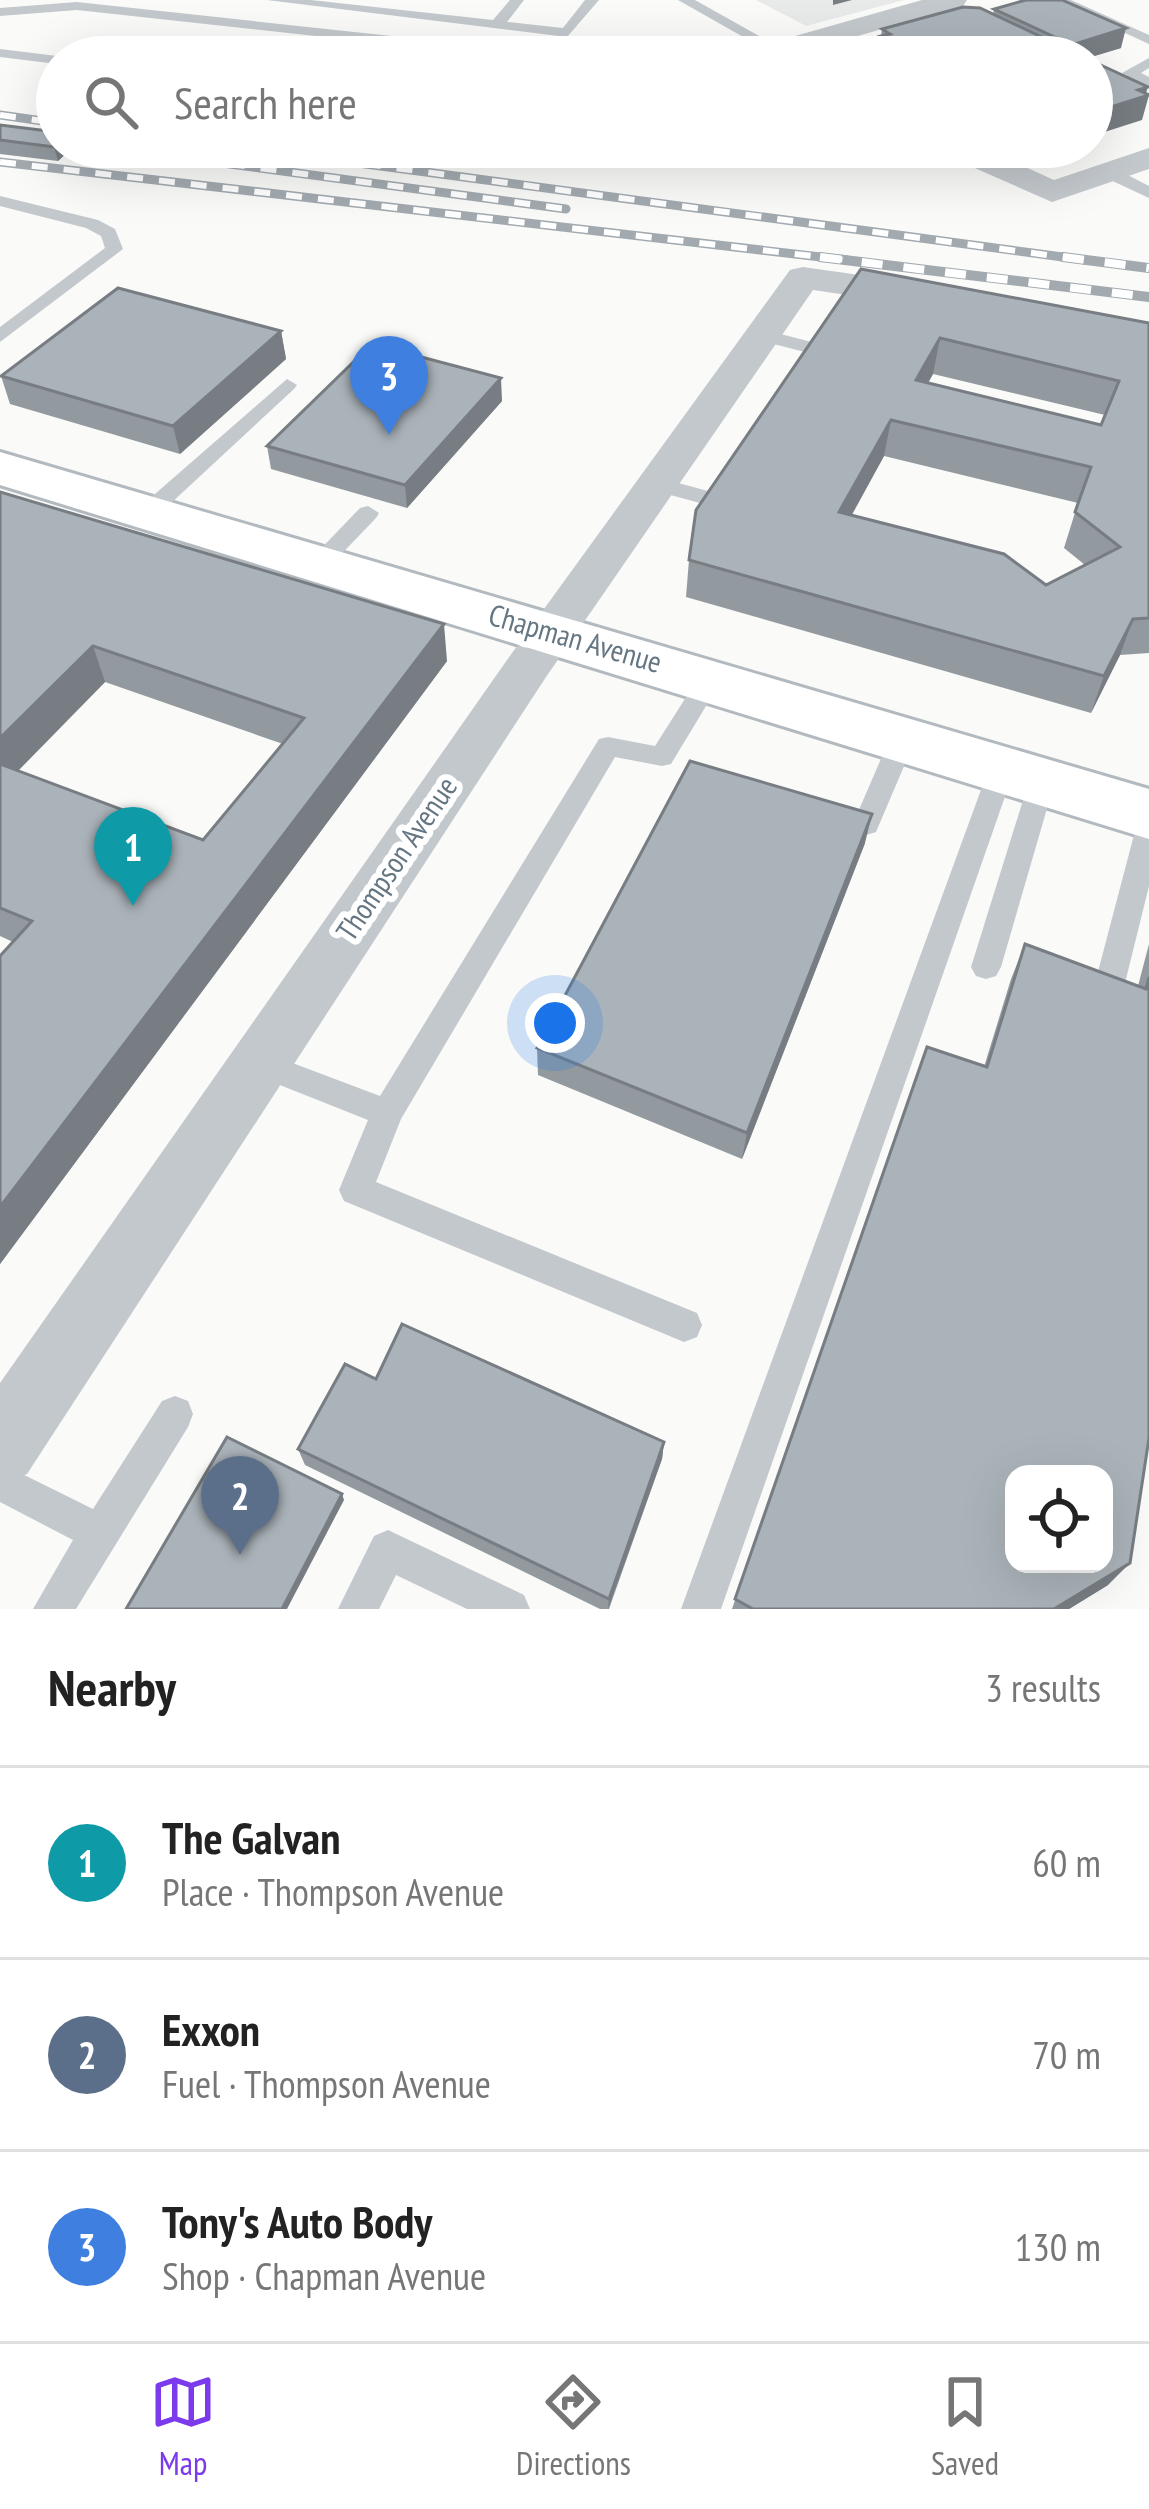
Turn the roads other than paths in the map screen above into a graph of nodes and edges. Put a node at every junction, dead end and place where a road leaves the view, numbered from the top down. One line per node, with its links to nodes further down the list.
1 (274, 0): 10 (lane)
2 (517, 0): 10 (lane)
3 (592, 0): 10 (lane)
4 (686, 0): 12 (lane)
5 (953, 0): 13 (street)
6 (1060, 0): 8 (lane)
7 (1108, 0): 8 (lane)
8 (1078, 8): 14 (lane)
9 (0, 12): 11 (lane)
10 (497, 25)
11 (355, 36)
12 (745, 36)
13 (837, 36)
14 (1149, 40)
15 (0, 53): 16 (lane)
16 (36, 57)
17 (1149, 62): 18 (lane)
18 (1149, 83)
19 (1149, 158): 21 (street)
20 (1000, 168): 21 (street)
21 (1110, 173): 22 (lane)
22 (1149, 193)
23 (0, 201): 25 (lane)
24 (959, 300): 26 (street, Thompson Avenue)
25 (0, 336)
26 (765, 336): 27 (lane); 30 (street, Thompson Avenue)
27 (824, 351)
28 (286, 385): 32 (lane)
29 (0, 468): 32 (street, Chapman Avenue)
30 (661, 485): 31 (lane); 35 (street, Thompson Avenue)
31 (722, 502)
32 (148, 512): 34 (street, Chapman Avenue)
33 (368, 513): 34 (lane)
34 (320, 563): 35 (street, Chapman Avenue)
35 (553, 632): 36 (street, Chapman Avenue); 44 (street, Thompson Avenue)
36 (711, 678): 37 (street, Chapman Avenue); 45 (lane)
37 (903, 738): 38 (street, Chapman Avenue); 39 (lane)
38 (1023, 774): 40 (street, Chapman Avenue); 42 (lane); 54 (lane)
39 (820, 810)
40 (1149, 814)
41 (1149, 831): 43 (lane)
42 (986, 967)
43 (1110, 983)
44 (258, 1063): 45 (lane); 48 (street, Thompson Avenue)
45 (387, 1113): 46 (lane)
46 (684, 1325)
47 (175, 1414): 50 (lane)
48 (0, 1448)
49 (0, 1482): 50 (lane)
50 (100, 1533): 51 (lane)
51 (52, 1609)
52 (358, 1609): 53 (lane)
53 (510, 1609)
54 (701, 1609)

